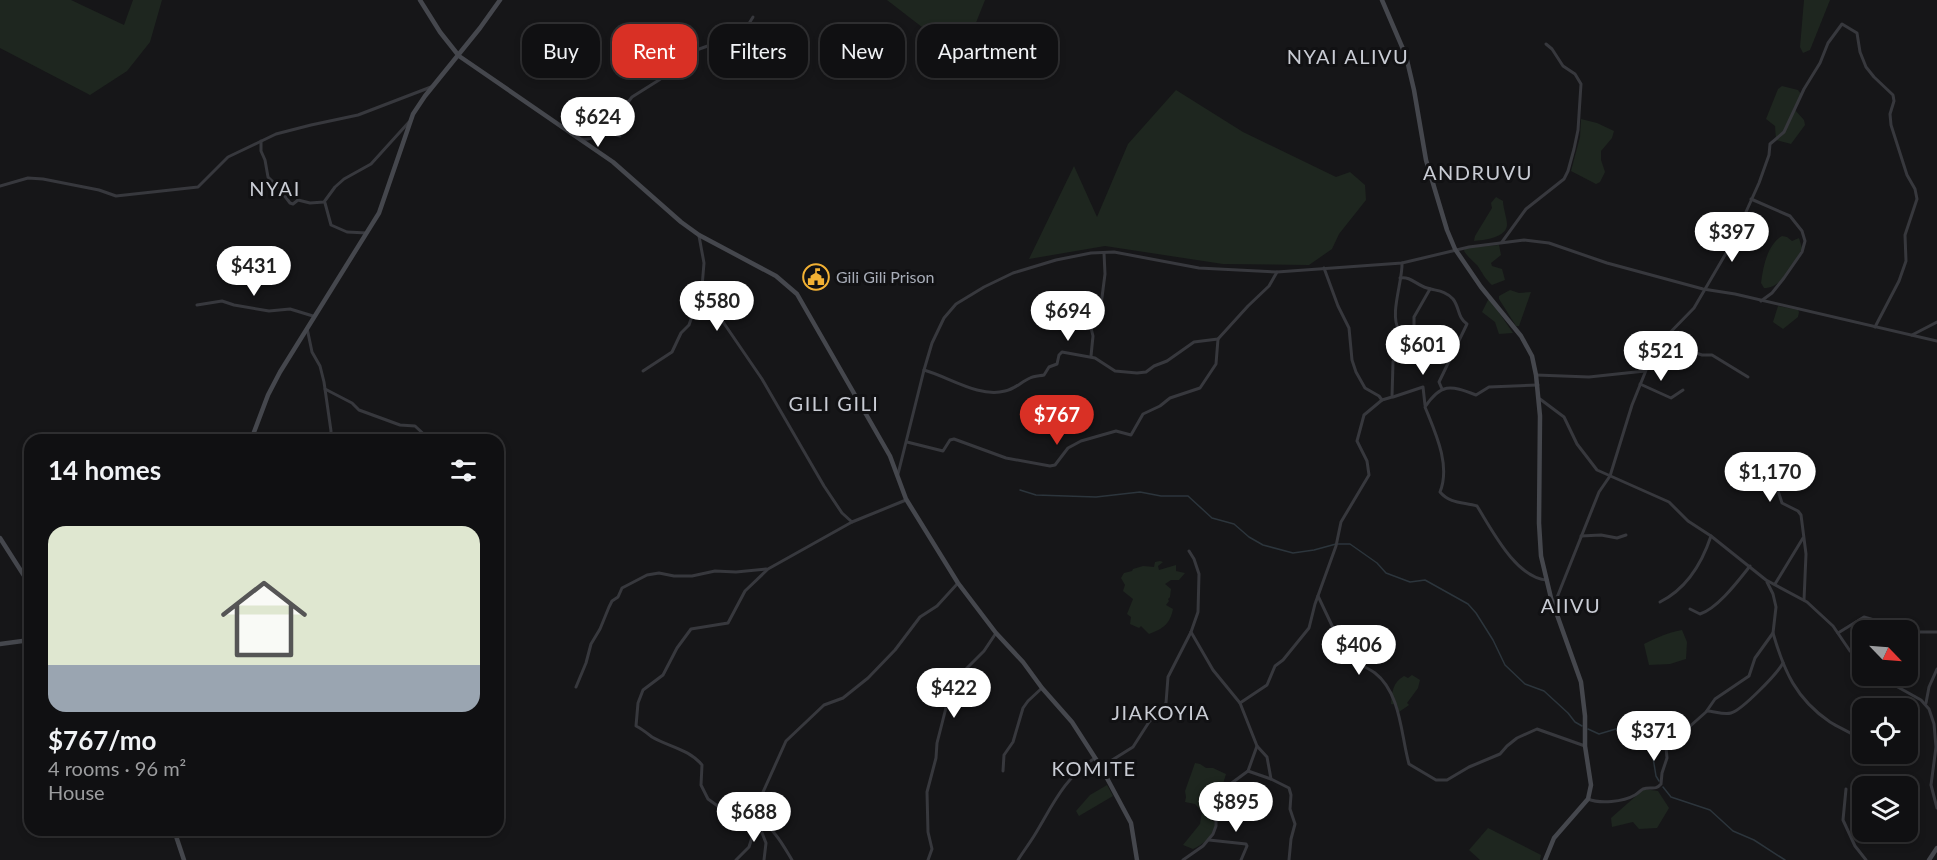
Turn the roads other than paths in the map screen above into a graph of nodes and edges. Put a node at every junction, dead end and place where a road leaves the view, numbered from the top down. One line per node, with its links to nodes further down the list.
1 (420, 0): 6 (street)
2 (500, 0): 6 (street)
3 (1382, 0): 21 (street)
4 (753, 17): 9 (street)
5 (1546, 44): 19 (street)
6 (459, 56): 7 (street); 11 (street)
7 (432, 87): 8 (street); 12 (street)
8 (409, 122): 15 (street); 17 (street)
9 (603, 134): 10 (street); 11 (street)
10 (620, 136)
11 (580, 139): 18 (street)
12 (261, 141): 13 (street); 15 (street)
13 (0, 186)
14 (1751, 199): 20 (street); 30 (street); 34 (street)
15 (324, 202): 17 (street)
16 (1715, 226): 20 (street)
17 (367, 233): 32 (street)
18 (699, 235): 27 (street); 62 (street)
19 (1501, 242): 21 (street); 29 (street)
20 (1731, 245): 29 (street)
21 (1455, 249): 23 (street); 46 (street)
22 (1104, 253): 25 (street); 42 (street); 43 (street)
23 (1402, 263): 24 (street); 26 (street)
24 (1324, 268): 25 (street); 55 (street)
25 (1277, 272): 39 (street)
26 (1400, 278): 28 (street); 38 (street)
27 (702, 287): 44 (street); 65 (street)
28 (1430, 289): 38 (street); 51 (street)
29 (1703, 289): 30 (street); 37 (street)
30 (1761, 301): 34 (street)
31 (197, 305): 32 (street)
32 (313, 316): 35 (street)
33 (1937, 322): 36 (street)
34 (1874, 327): 36 (street)
35 (307, 328): 50 (street); 57 (street)
36 (1912, 335): 40 (street)
37 (1666, 336): 45 (street); 47 (street)
38 (1406, 338): 41 (street); 53 (street)
39 (1218, 339): 42 (street); 60 (street)
40 (1937, 341)
41 (1419, 352)
42 (1090, 357): 43 (street)
43 (924, 370): 60 (street)
44 (643, 371)
45 (1646, 371): 46 (street); 48 (street)
46 (1536, 375): 49 (street)
47 (1748, 377)
48 (1640, 384): 52 (street); 63 (street)
49 (1538, 385): 51 (street); 54 (street)
50 (325, 389): 58 (street); 59 (street)
51 (1442, 389): 56 (street)
52 (1683, 390)
53 (1392, 397): 55 (street); 56 (street)
54 (1539, 399): 63 (street); 75 (street)
55 (1382, 400): 79 (street)
56 (1425, 407): 75 (street)
57 (253, 434)
58 (331, 434)
59 (424, 434)
60 (907, 442): 62 (street)
61 (1768, 460): 69 (street)
62 (898, 474): 64 (street)
63 (1610, 476): 67 (street); 68 (street)
64 (906, 500): 65 (street); 77 (street)
65 (852, 522): 73 (street)
66 (1626, 534): 67 (street)
67 (1581, 536): 82 (street)
68 (1711, 536): 72 (street); 81 (street)
69 (1803, 537): 78 (street); 80 (street)
70 (0, 538): 74 (street)
71 (1189, 551): 84 (street)
72 (1750, 566): 76 (street); 83 (street)
73 (768, 569): 95 (street); 111 (street)
74 (24, 576)
75 (1547, 580): 82 (street)
76 (1766, 580): 78 (street); 87 (street)
77 (958, 584): 86 (street); 111 (street)
78 (1775, 584): 80 (street)
79 (1318, 596): 97 (street); 102 (street)
80 (1804, 600): 88 (street)
81 (1660, 602)
82 (1554, 605): 102 (street)
83 (1690, 609)
84 (1191, 632): 97 (street); 104 (street)
85 (1937, 632): 88 (street)
86 (996, 633): 96 (street); 121 (street)
87 (1773, 633): 92 (street); 99 (street)
88 (1838, 633): 91 (street)
89 (24, 641): 90 (street)
90 (0, 644)
91 (1852, 653)
92 (1783, 663): 99 (street); 100 (street)
93 (1937, 669): 98 (street)
94 (1896, 686): 98 (street)
95 (576, 687)
96 (1042, 688): 103 (street); 105 (street)
97 (1240, 703): 101 (street)
98 (1926, 703): 110 (street)
99 (1706, 711): 109 (street)
100 (1852, 735)
101 (1257, 746): 106 (street); 107 (street)
102 (1585, 746): 109 (street)
103 (1095, 758): 104 (street); 122 (street)
104 (1101, 766): 123 (street)
105 (1003, 771)
106 (1248, 771): 107 (street); 114 (street)
107 (1271, 779): 126 (street)
108 (1846, 789): 127 (street)
109 (1588, 799): 116 (street)
110 (1937, 808)
111 (756, 813): 112 (street)
112 (757, 820): 118 (street); 119 (street); 120 (street)
113 (176, 836): 117 (street)
114 (1209, 840): 124 (street); 125 (street)
115 (1937, 848): 128 (street)
116 (1547, 859)
117 (184, 860)
118 (736, 860)
119 (764, 860)
120 (792, 860)
121 (928, 860)
122 (1018, 860)
123 (1137, 860)
124 (1184, 860)
125 (1241, 860)
126 (1289, 860)
127 (1866, 860)
128 (1929, 860)

